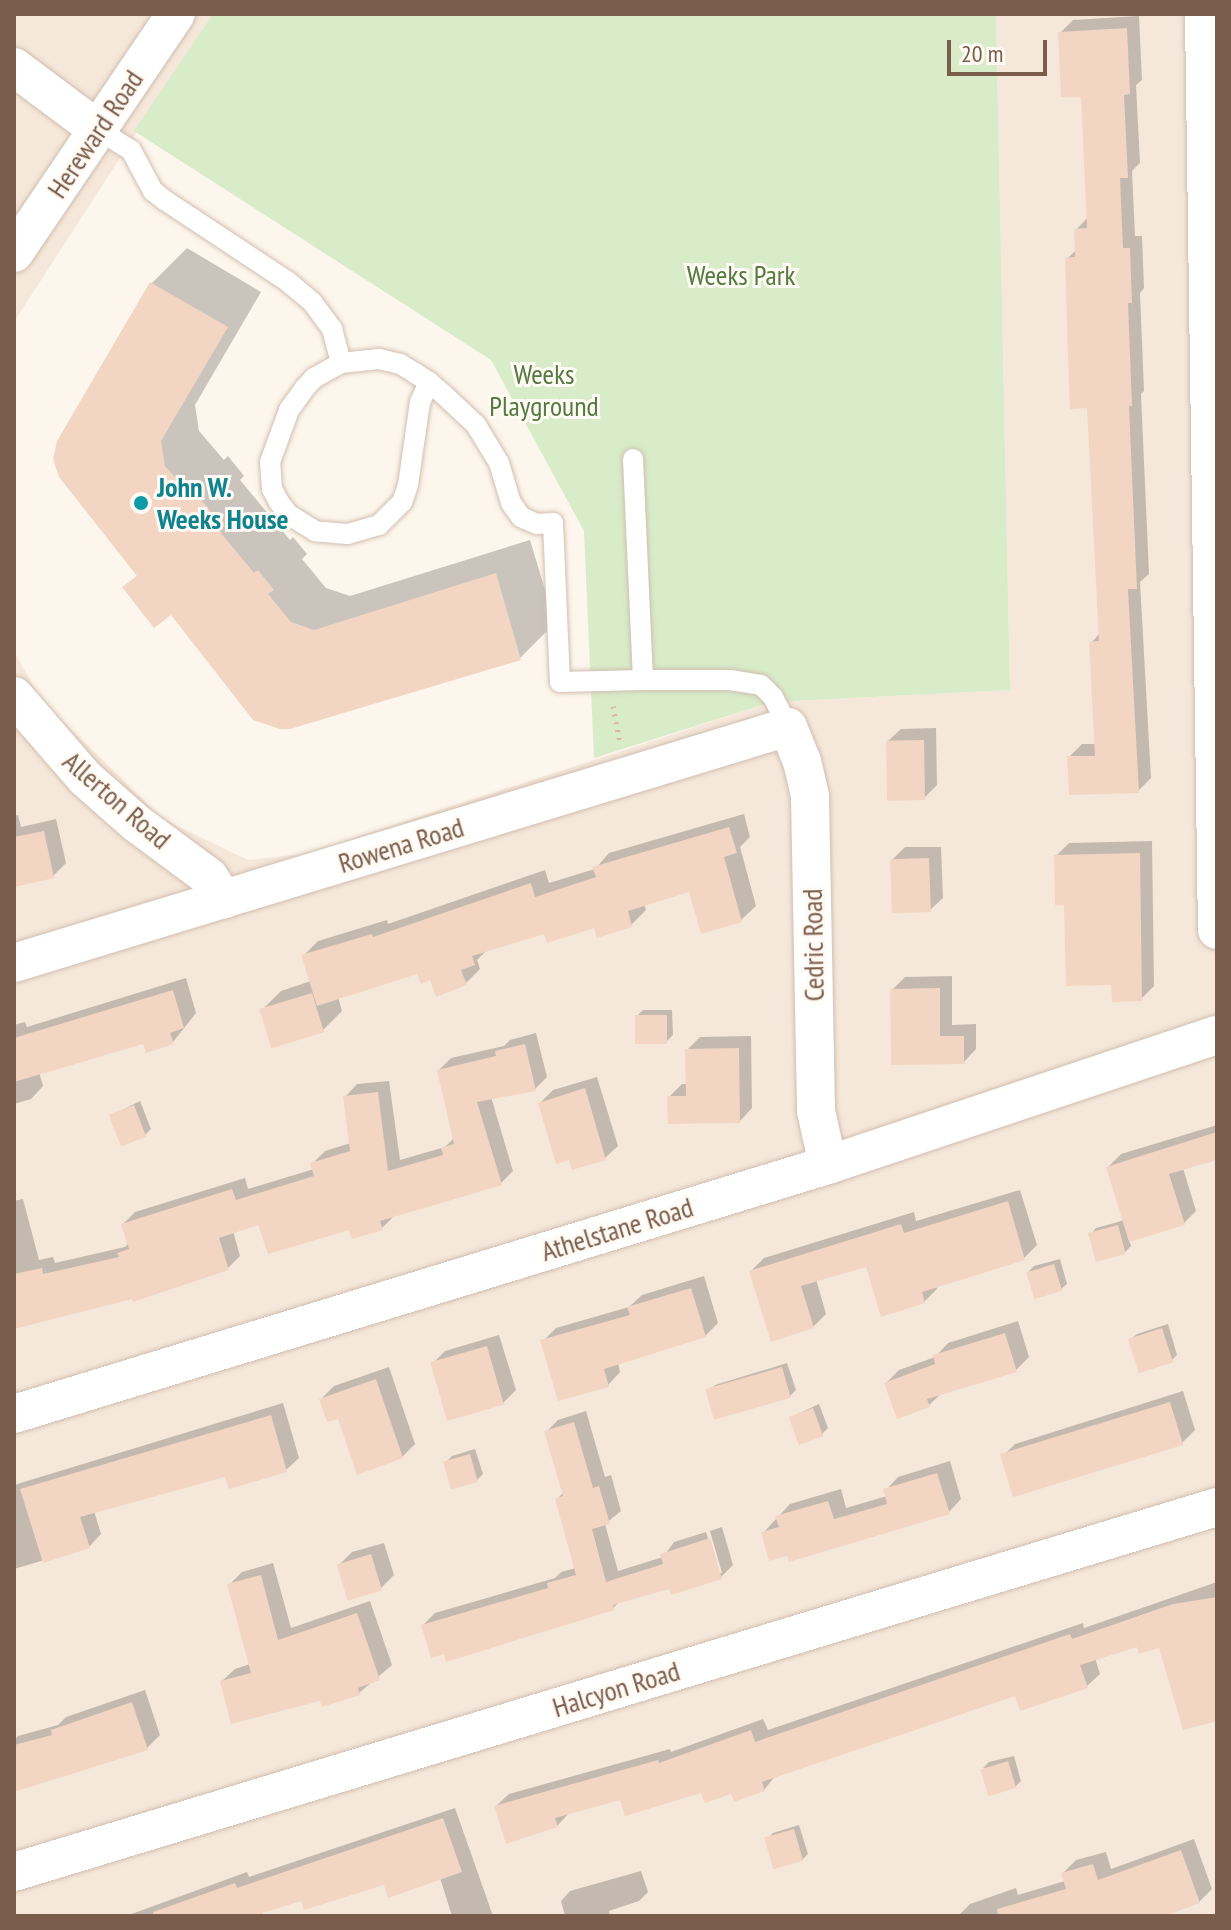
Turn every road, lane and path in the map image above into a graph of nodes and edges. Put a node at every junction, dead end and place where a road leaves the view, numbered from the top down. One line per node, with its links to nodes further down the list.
1 (176, 14): 4 (street, Hereward Road)
2 (1204, 14): 15 (street)
3 (14, 67): 4 (street)
4 (97, 129): 5 (street, Hereward Road); 6 (lane)
5 (14, 253)
6 (341, 363): 7 (lane); 7 (lane)
7 (429, 382): 10 (lane)
8 (633, 459): 9 (lane)
9 (643, 680): 10 (lane); 12 (lane)
10 (608, 681): 13 (path)
11 (14, 696): 14 (street, Allerton Road)
12 (788, 727): 14 (street, Rowena Road); 18 (street, Cedric Road)
13 (622, 749)
14 (224, 899): 16 (street, Rowena Road)
15 (1217, 930)
16 (14, 963)
17 (1217, 1035): 18 (street, Athelstane Road)
18 (828, 1165): 19 (street, Athelstane Road)
19 (14, 1414)
20 (1217, 1507): 21 (street, Halcyon Road)
21 (14, 1872)

